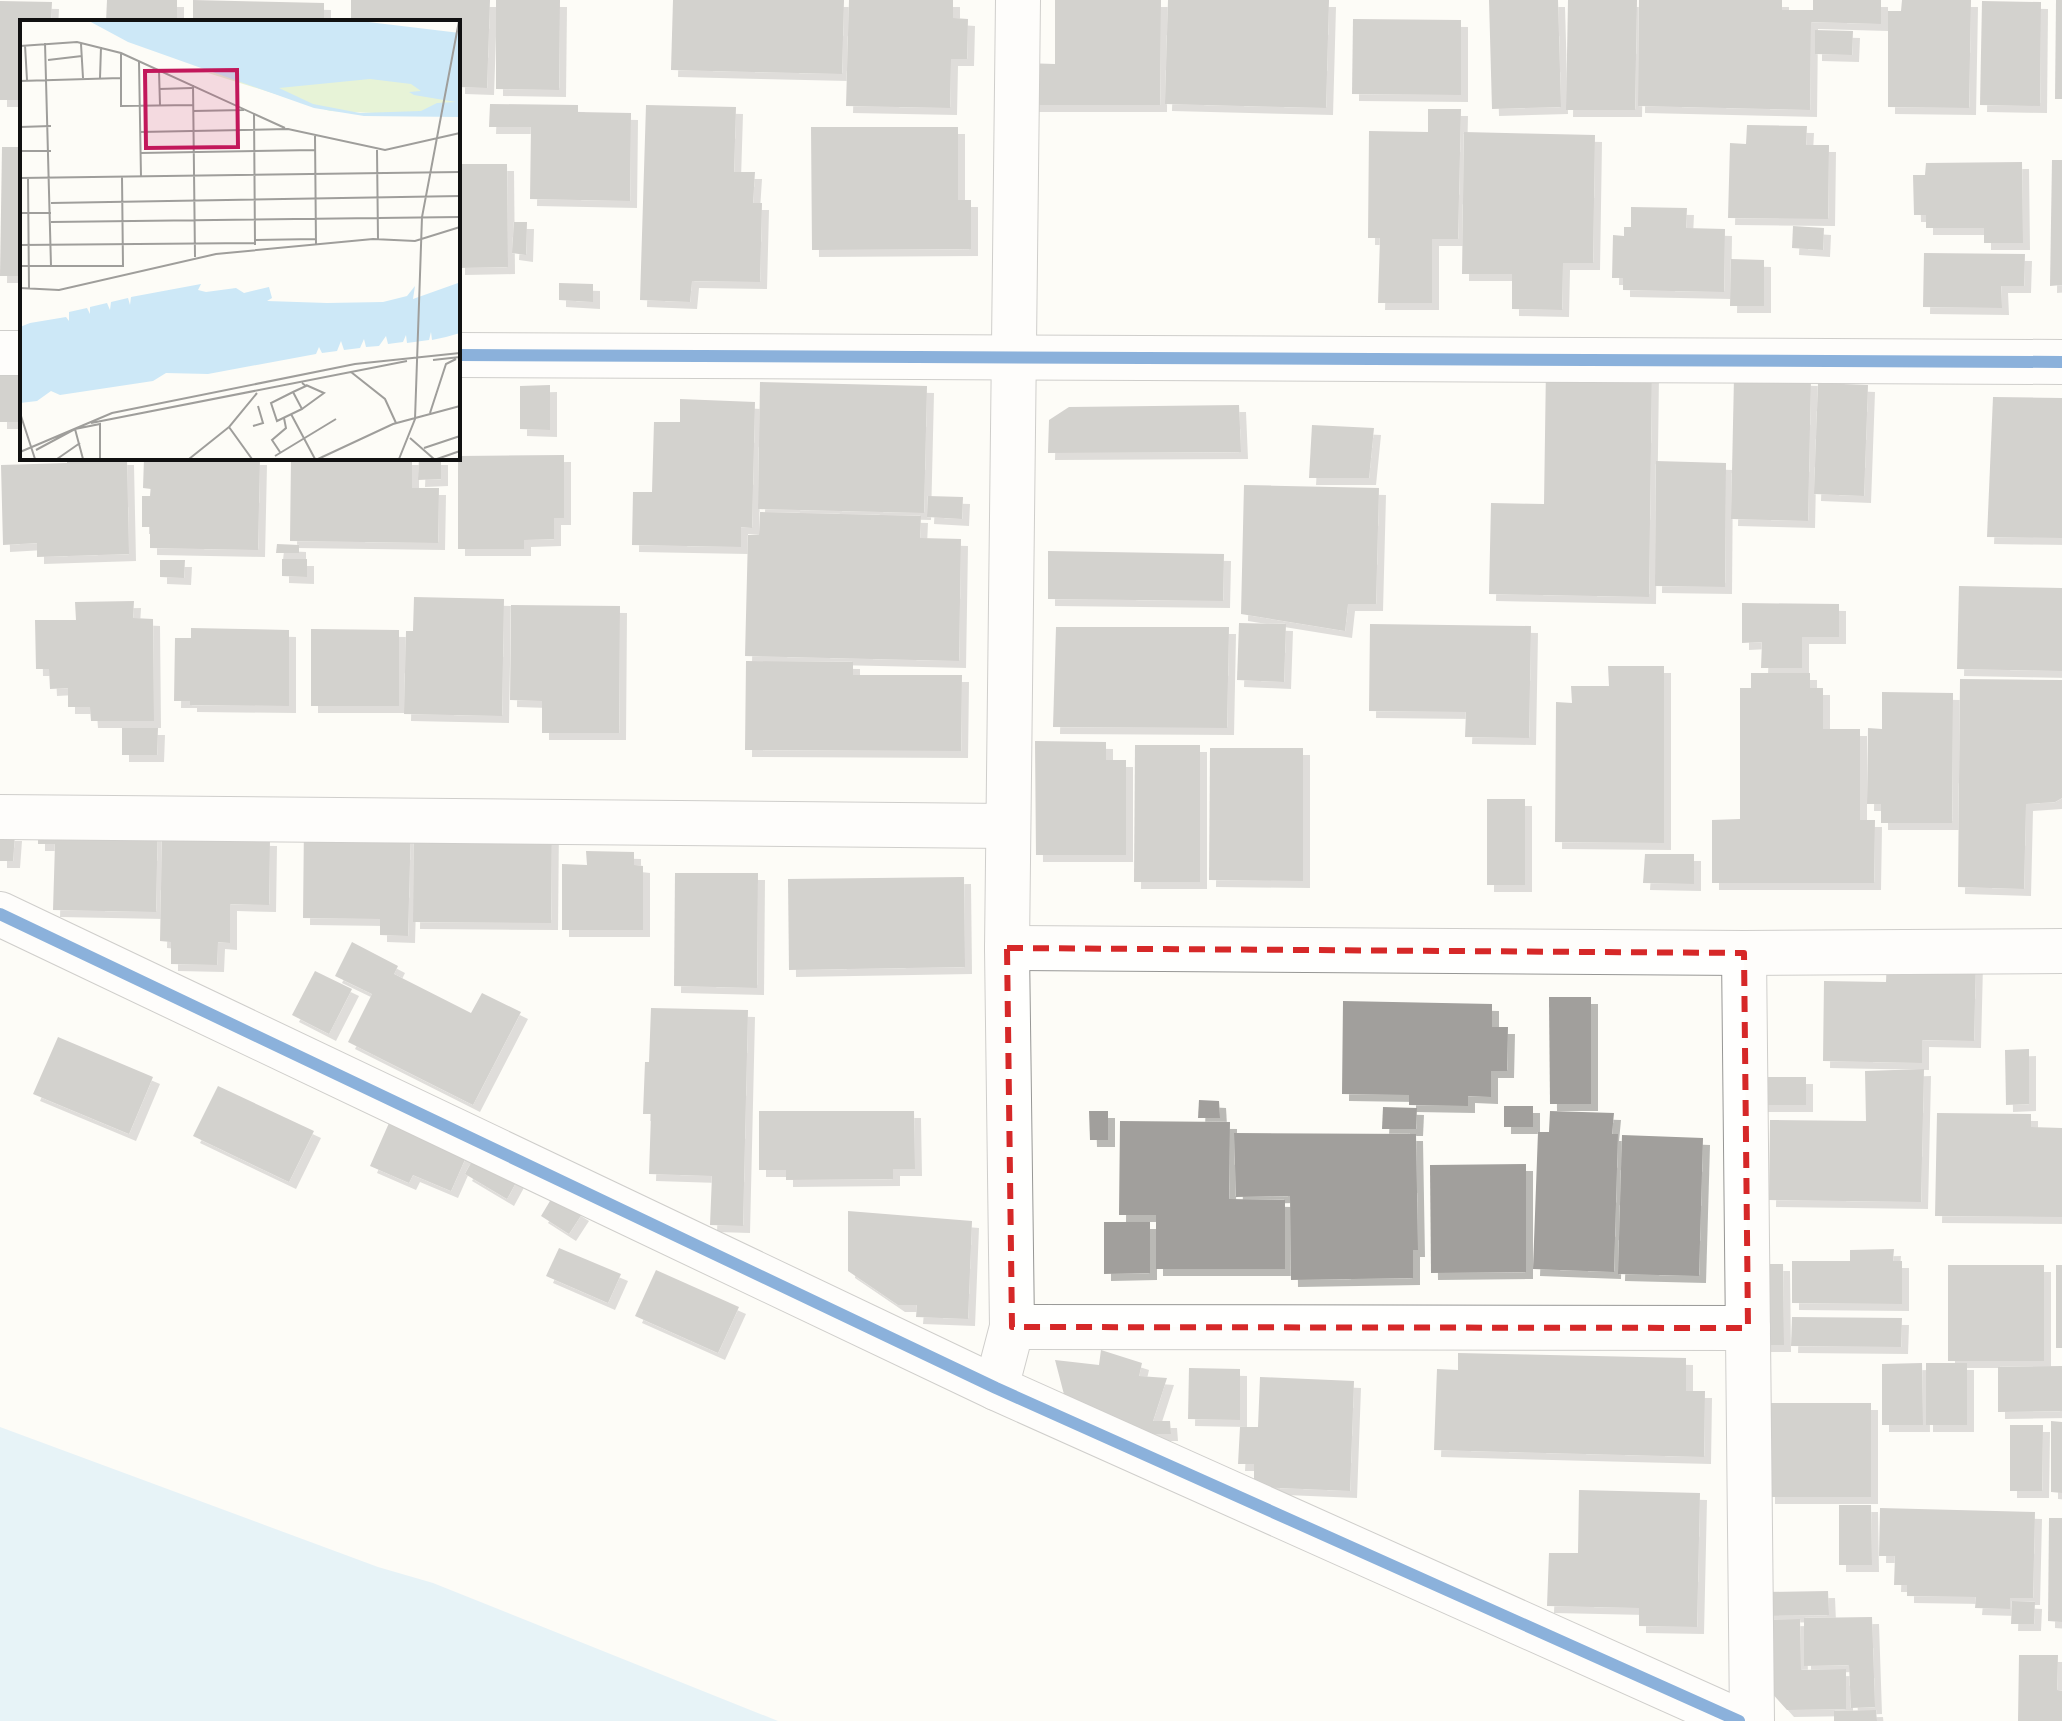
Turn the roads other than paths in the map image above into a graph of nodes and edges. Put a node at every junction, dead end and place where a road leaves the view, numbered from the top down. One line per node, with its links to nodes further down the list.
1 (1018, 0): 3 (street)
2 (460, 355): 3 (street)
3 (1013, 357): 4 (street); 6 (street)
4 (2062, 362)
5 (0, 817): 6 (street)
6 (1008, 826): 8 (street)
7 (0, 914): 13 (street)
8 (1007, 948): 10 (street); 11 (street)
9 (2062, 951): 10 (street)
10 (1744, 953): 12 (street)
11 (1012, 1327): 12 (street); 13 (street)
12 (1748, 1328): 15 (street)
13 (996, 1388): 14 (street)
14 (1739, 1721)
15 (1752, 1721)

